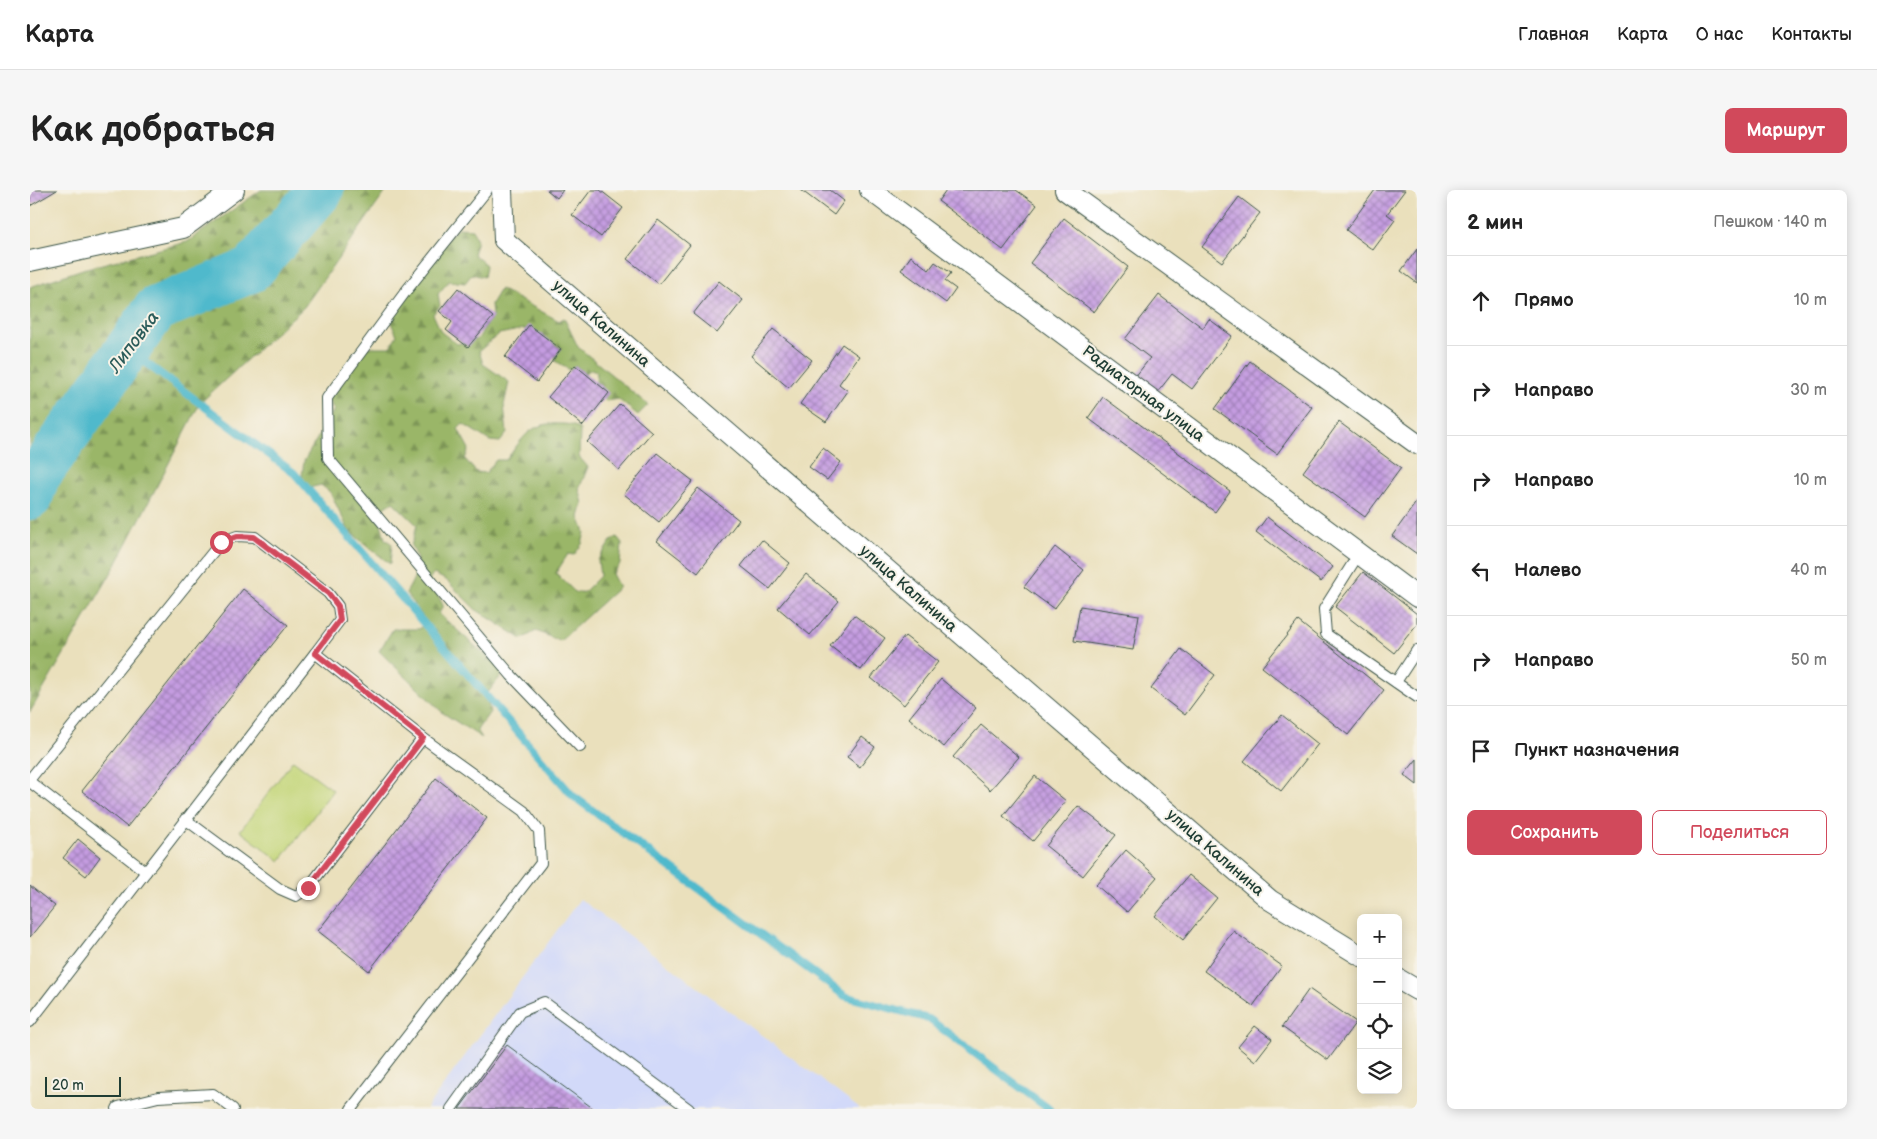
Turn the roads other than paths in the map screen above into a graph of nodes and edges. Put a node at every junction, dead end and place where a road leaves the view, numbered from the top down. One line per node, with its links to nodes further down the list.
1 (234, 190): 6 (street)
2 (487, 190): 15 (lane)
3 (502, 190): 19 (street, улица Калинина)
4 (870, 190): 8 (street, Радиаторная улица)
5 (1065, 190): 7 (street)
6 (30, 261)
7 (1417, 444)
8 (1358, 555): 9 (street, Радиаторная улица); 12 (lane)
9 (1417, 596)
10 (1417, 650): 12 (lane)
11 (315, 653): 14 (lane); 16 (lane); 17 (lane)
12 (1396, 682): 13 (lane)
13 (1417, 697)
14 (423, 738): 17 (lane); 25 (lane)
15 (580, 747)
16 (30, 781): 18 (lane)
17 (185, 819): 18 (lane)
18 (146, 872): 22 (lane)
19 (1357, 954)
20 (1402, 981): 21 (street)
21 (1417, 990)
22 (30, 1022)
23 (116, 1109): 24 (lane)
24 (233, 1109)
25 (351, 1109)
26 (451, 1109): 27 (lane)
27 (689, 1109)

